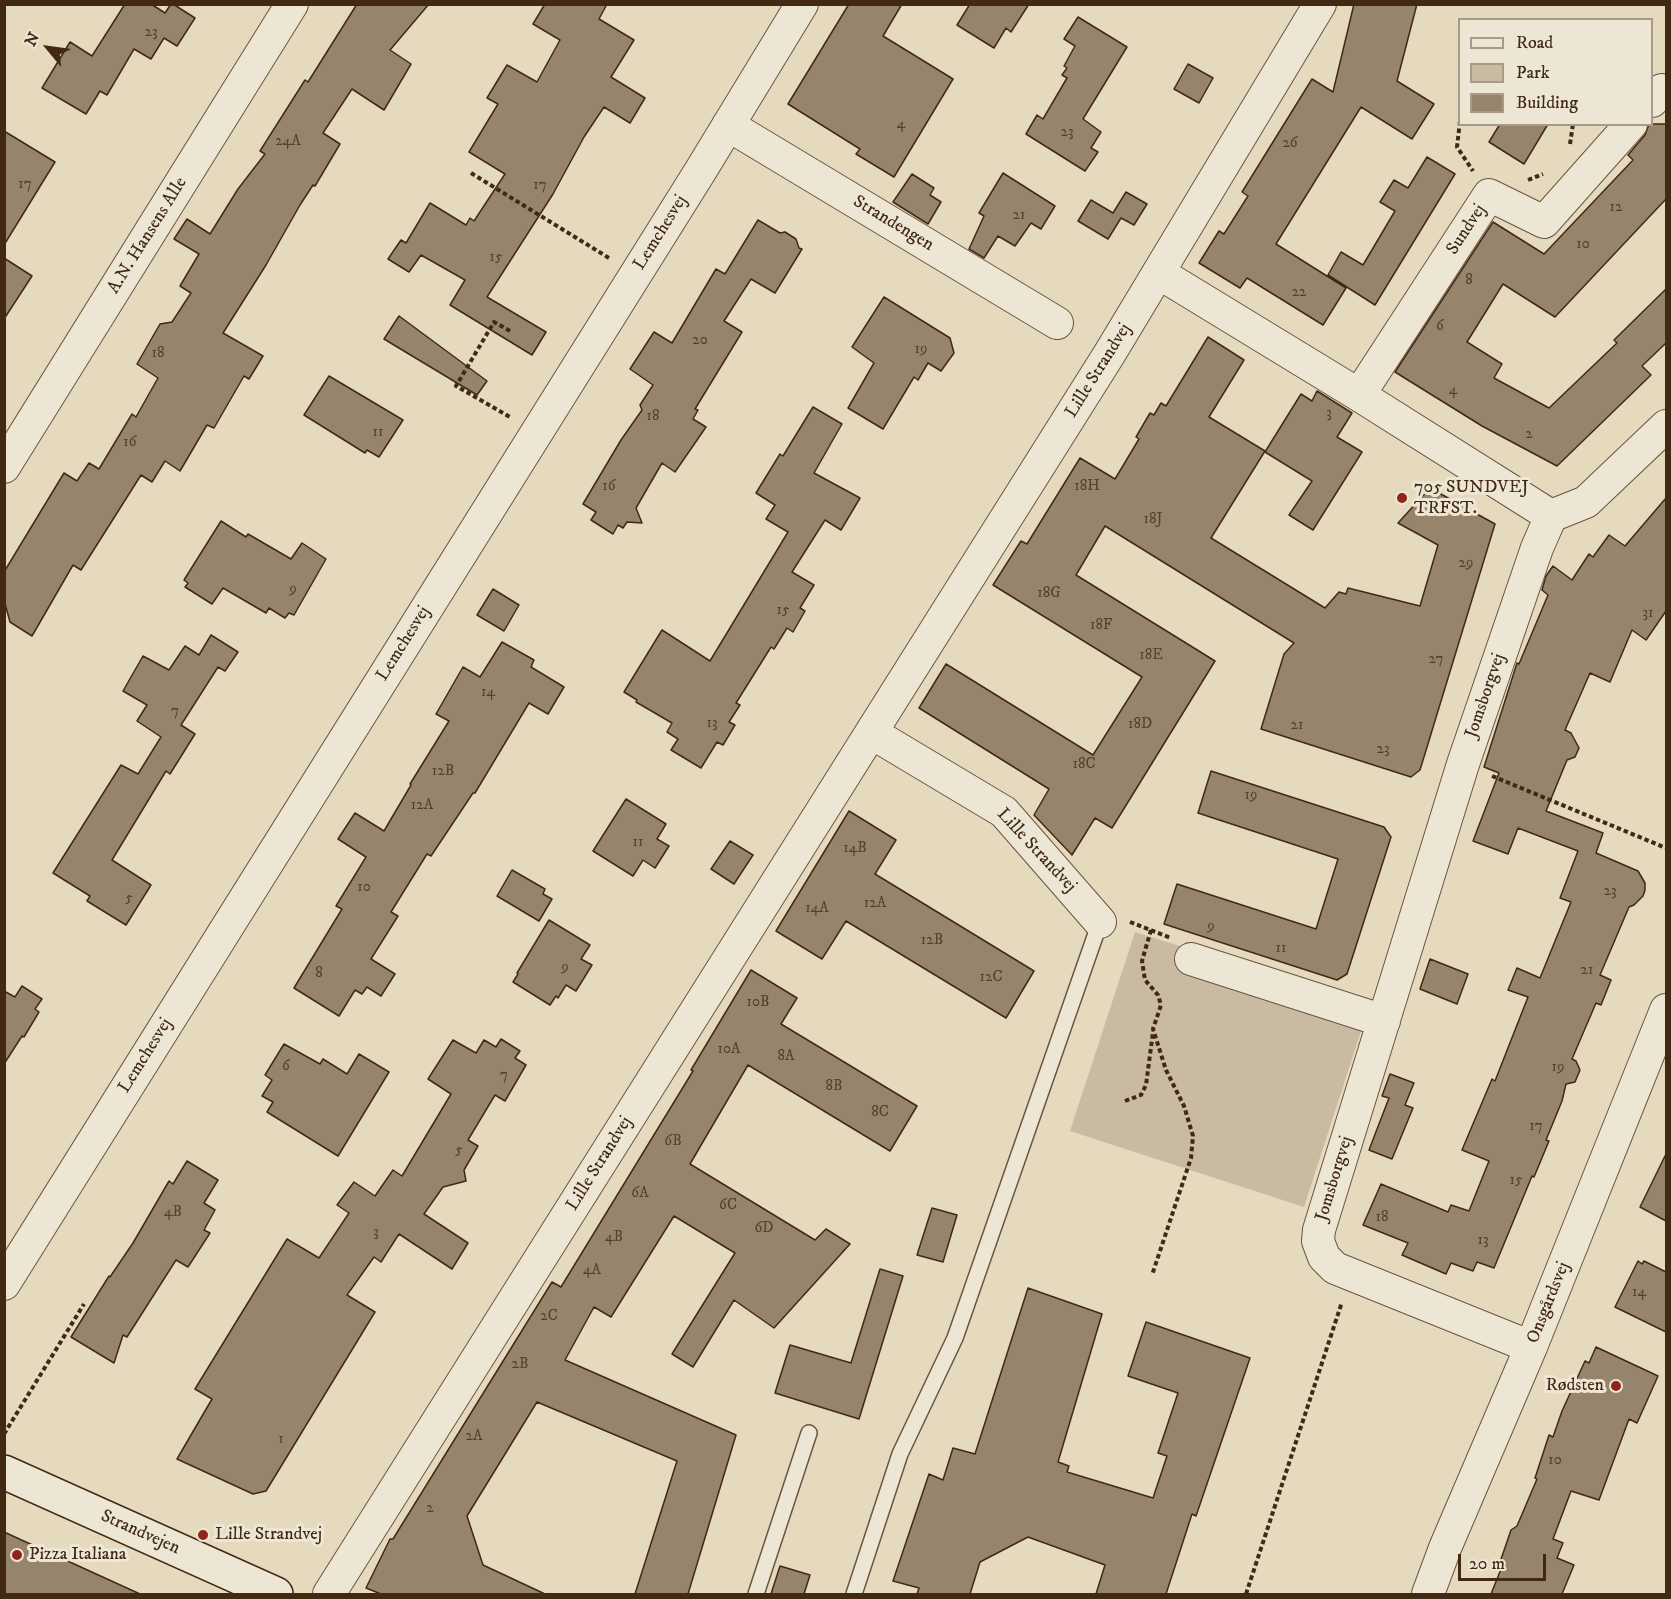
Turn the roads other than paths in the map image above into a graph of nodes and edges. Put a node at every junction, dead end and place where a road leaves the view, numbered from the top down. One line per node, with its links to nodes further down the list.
1 (292, 4): 10 (street, A.N. Hansens Alle)
2 (802, 4): 4 (street, Lemchesvej)
3 (1320, 4): 6 (street, Lille Strandvej)
4 (728, 125): 7 (street, Strandengen); 17 (street, Lemchesvej)
5 (1629, 126): 8 (street, Sundvej)
6 (1159, 273): 8 (street); 12 (street, Lille Strandvej)
7 (1057, 323)
8 (1359, 395): 11 (street)
9 (1666, 426): 11 (street)
10 (4, 467)
11 (1551, 516): 16 (street, Jomsborgvej)
12 (872, 733): 13 (street, Lille Strandvej); 22 (street, Lille Strandvej)
13 (1100, 922): 24 (lane)
14 (1191, 959): 16 (street)
15 (1666, 1010): 18 (street, Onsgårdsvej)
16 (1384, 1021): 18 (street, Jomsborgvej)
17 (4, 1284)
18 (1531, 1347): 25 (street, Onsgårdsvej)
19 (809, 1433): 23 (lane)
20 (4, 1472): 21 (main road, Strandvejen)
21 (276, 1594)
22 (329, 1594)
23 (756, 1594)
24 (854, 1594)
25 (1428, 1594)

